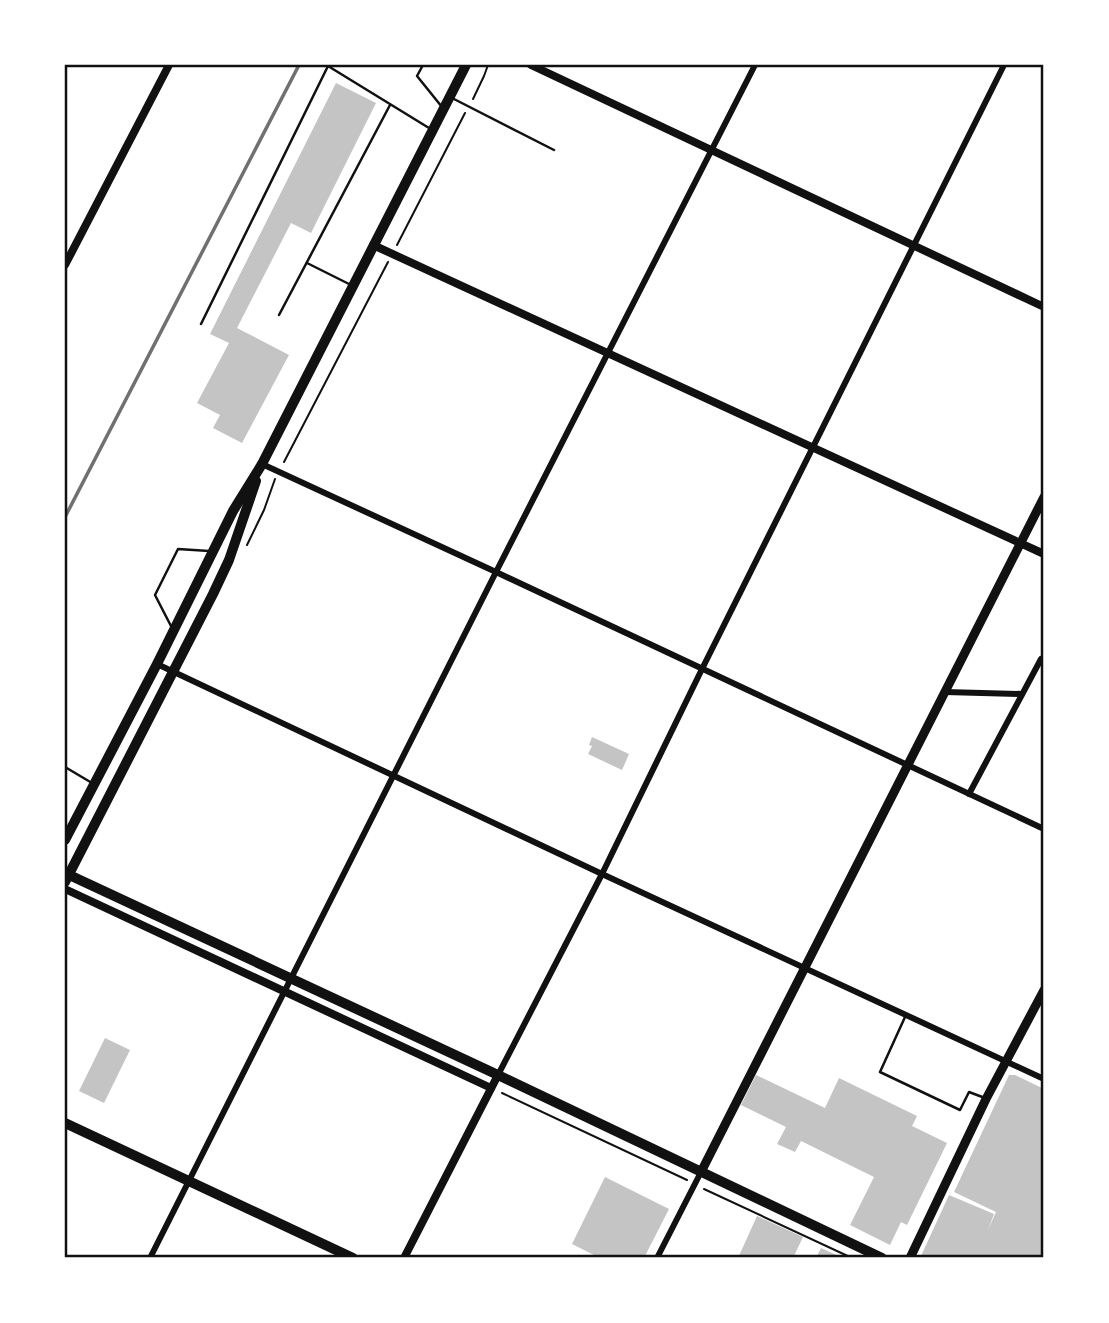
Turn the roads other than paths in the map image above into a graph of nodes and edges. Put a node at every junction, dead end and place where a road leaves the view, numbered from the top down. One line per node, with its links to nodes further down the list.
1 (169, 65): 16 (street)
2 (423, 65): 9 (lane)
3 (466, 65): 7 (main road)
4 (531, 65): 12 (street)
5 (755, 65): 12 (street)
6 (1004, 65): 14 (street)
7 (450, 97): 9 (main road); 11 (lane)
8 (391, 103): 10 (lane); 15 (lane); 20 (lane)
9 (444, 108): 10 (main road)
10 (432, 130): 13 (main road)
11 (554, 149)
12 (712, 150): 14 (street); 21 (street)
13 (373, 246): 17 (main road); 21 (street)
14 (914, 246): 18 (street); 22 (street)
15 (307, 263): 17 (lane); 19 (lane)
16 (65, 265)
17 (353, 286): 23 (main road)
18 (1044, 307)
19 (279, 315)
20 (201, 324)
21 (608, 354): 22 (street); 28 (street)
22 (813, 449): 25 (street); 32 (street)
23 (262, 464): 26 (main road); 28 (street); 33 (main road)
24 (1044, 498): 25 (main road)
25 (1021, 543): 27 (street); 34 (main road)
26 (213, 551): 29 (main road); 29 (lane)
27 (1044, 554)
28 (496, 572): 32 (street); 38 (street)
29 (173, 631): 31 (main road)
30 (1041, 659): 35 (street)
31 (157, 664): 33 (street); 39 (main road)
32 (702, 669): 36 (street); 43 (street)
33 (174, 671): 38 (street); 44 (main road)
34 (945, 692): 35 (street); 36 (main road)
35 (1022, 694): 40 (street)
36 (907, 765): 40 (street); 46 (main road)
37 (65, 767): 39 (lane)
38 (395, 775): 43 (street); 47 (street)
39 (94, 784): 42 (main road)
40 (969, 794): 41 (street)
41 (1044, 829)
42 (65, 840)
43 (601, 874): 46 (street); 52 (street)
44 (66, 877): 47 (main road)
45 (65, 889): 49 (street)
46 (804, 967): 50 (street); 57 (main road)
47 (291, 979): 49 (street); 52 (main road)
48 (1044, 990): 51 (main road)
49 (285, 992): 54 (street); 58 (street)
50 (907, 1014): 51 (street); 55 (lane)
51 (1006, 1061): 53 (street); 55 (main road)
52 (498, 1075): 54 (street); 57 (main road)
53 (1044, 1079)
54 (491, 1088): 61 (street)
55 (986, 1098): 64 (main road)
56 (65, 1123): 58 (main road)
57 (701, 1172): 62 (street); 63 (main road)
58 (189, 1182): 59 (street); 60 (main road)
59 (150, 1258)
60 (353, 1258)
61 (404, 1258)
62 (657, 1258)
63 (882, 1258)
64 (910, 1258)

